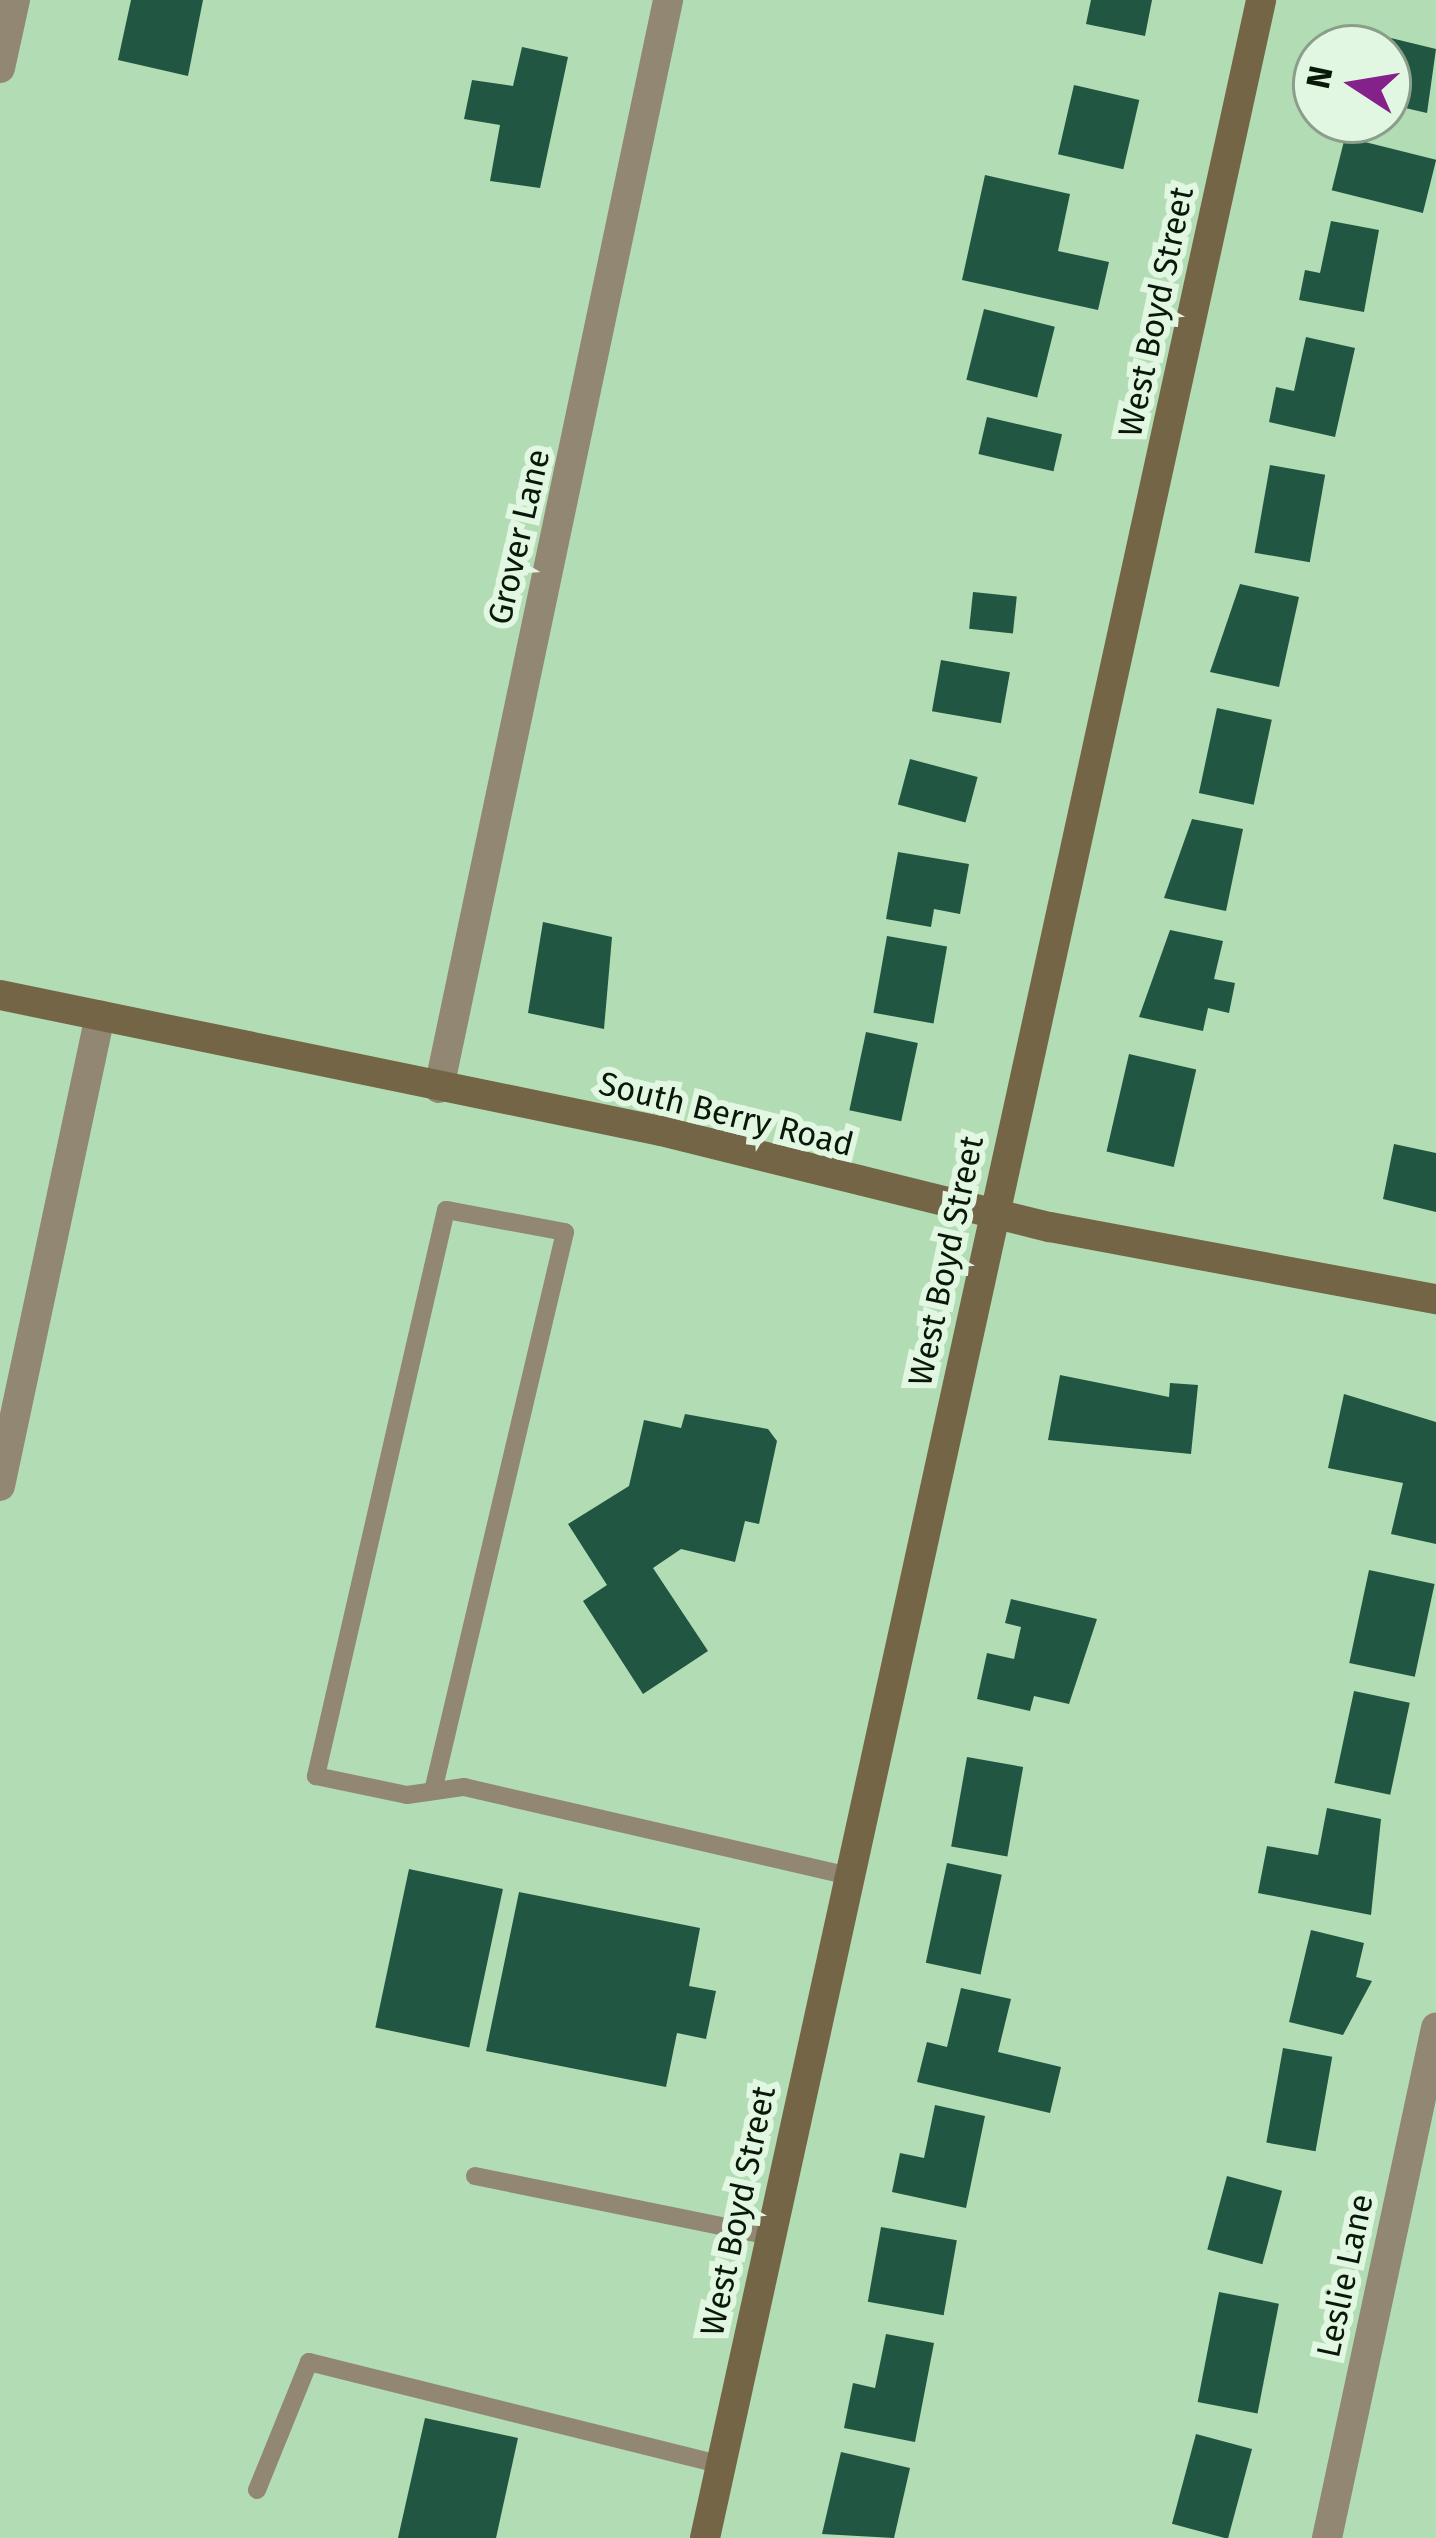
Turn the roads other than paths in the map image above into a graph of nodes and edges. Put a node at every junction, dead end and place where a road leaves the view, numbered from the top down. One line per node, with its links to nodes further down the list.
1 (15, 0): 4 (street)
2 (668, 0): 7 (street, Grover Lane)
3 (1261, 0): 8 (street, West Boyd Street)
4 (0, 68)
5 (0, 995): 6 (street, South Berry Road)
6 (100, 1016): 7 (street, South Berry Road); 10 (street)
7 (439, 1088): 8 (street, South Berry Road)
8 (994, 1214): 9 (street, South Berry Road); 12 (street, West Boyd Street)
9 (1436, 1299)
10 (0, 1486)
11 (433, 1791): 11 (lane); 12 (lane)
12 (846, 1875): 15 (street, West Boyd Street)
13 (1436, 2028): 19 (street, Leslie Lane)
14 (475, 2176): 15 (lane)
15 (771, 2236): 16 (street, West Boyd Street)
16 (721, 2465): 17 (lane); 18 (street, West Boyd Street)
17 (257, 2490)
18 (705, 2538)
19 (1327, 2538)

